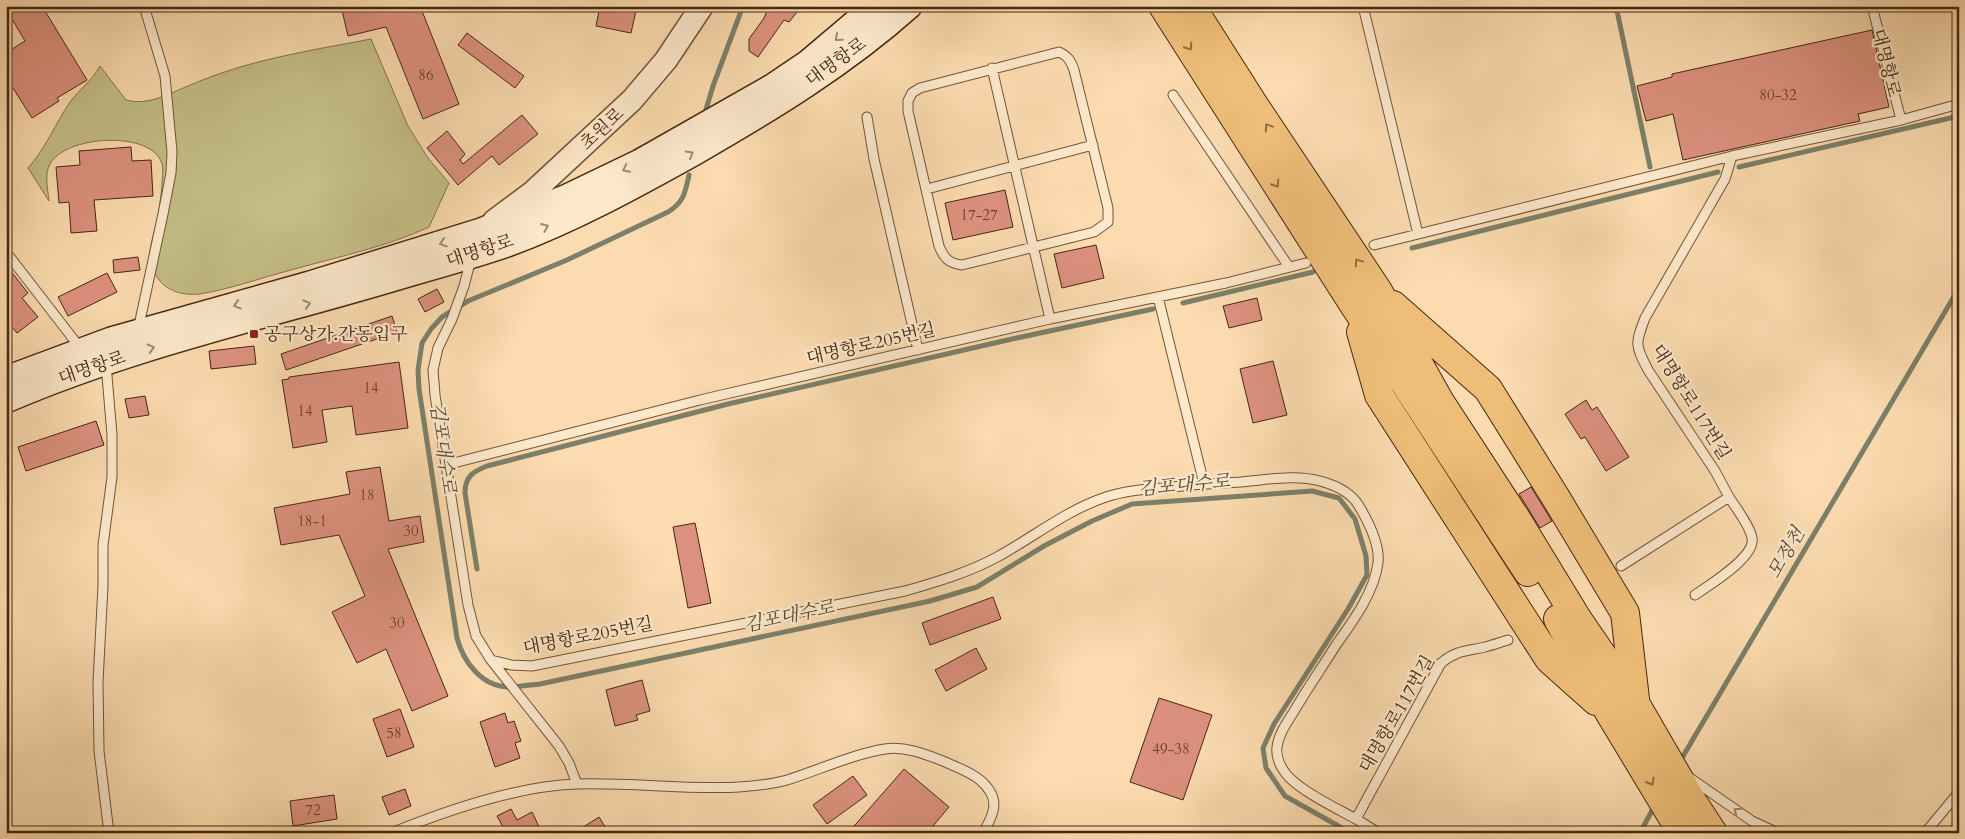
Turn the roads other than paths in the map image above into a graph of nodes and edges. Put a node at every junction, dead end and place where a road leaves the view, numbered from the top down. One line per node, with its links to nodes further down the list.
1 (144, 6): 31 (lane, 대명항로)
2 (702, 6): 17 (street, 초원로)
3 (875, 6): 19 (main road, 대명항로, one-way to 19)
4 (909, 6): 25 (main road, 대명항로, one-way to 4)
5 (1163, 6): 47 (highway, one-way to 47)
6 (1191, 6): 28 (highway, one-way to 6)
7 (1363, 6): 21 (lane)
8 (1872, 6): 13 (lane, 대명항로)
9 (992, 68): 14 (lane); 16 (lane); 18 (lane)
10 (1173, 95): 27 (lane)
11 (1959, 104): 13 (lane)
12 (867, 117): 33 (lane)
13 (1901, 120): 15 (lane)
14 (1093, 145): 16 (lane); 23 (lane)
15 (1732, 156): 21 (lane); 39 (lane, 대명항로117번길)
16 (1015, 165): 18 (lane); 23 (lane)
17 (558, 169): 19 (street); 20 (street, 초원로)
18 (927, 188): 23 (lane)
19 (565, 198): 20 (main road, 대명항로)
20 (481, 231): 31 (main road, 대명항로, one-way to 31)
21 (1418, 234): 22 (lane)
22 (1374, 245)
23 (1034, 246): 30 (lane)
24 (6, 252): 32 (lane, 대명항로)
25 (472, 255): 34 (main road, 대명항로, one-way to 25); 37 (lane)
26 (1306, 263): 27 (lane, 대명항로205번길)
27 (1289, 267): 29 (lane, 대명항로205번길)
28 (1378, 291): 44 (highway); 44 (highway)
29 (1158, 297): 30 (lane, 대명항로205번길); 38 (lane)
30 (1050, 319): 33 (lane, 대명항로205번길)
31 (138, 333): 32 (main road, 대명항로)
32 (82, 350): 35 (main road, 대명항로)
33 (918, 350): 37 (lane, 대명항로205번길)
34 (105, 362): 36 (main road, 대명항로); 49 (lane)
35 (6, 378)
36 (6, 400)
37 (446, 465): 43 (lane)
38 (1204, 484): 43 (lane, 대명항로205번길); 48 (lane, 대명항로205번길)
39 (1730, 497): 40 (lane); 41 (lane, 대명항로117번길)
40 (1621, 566)
41 (1695, 595)
42 (1508, 640): 48 (lane, 대명항로117번길)
43 (491, 660): 45 (lane)
44 (1640, 711): 47 (highway)
45 (576, 784): 50 (lane); 51 (lane)
46 (1959, 792): 55 (lane)
47 (1682, 815): 53 (highway); 54 (lane, one-way to 47)
48 (1356, 819): 52 (lane)
49 (109, 833)
50 (391, 833)
51 (983, 833)
52 (1380, 833)
53 (1713, 833)
54 (1778, 833)
55 (1925, 833)

